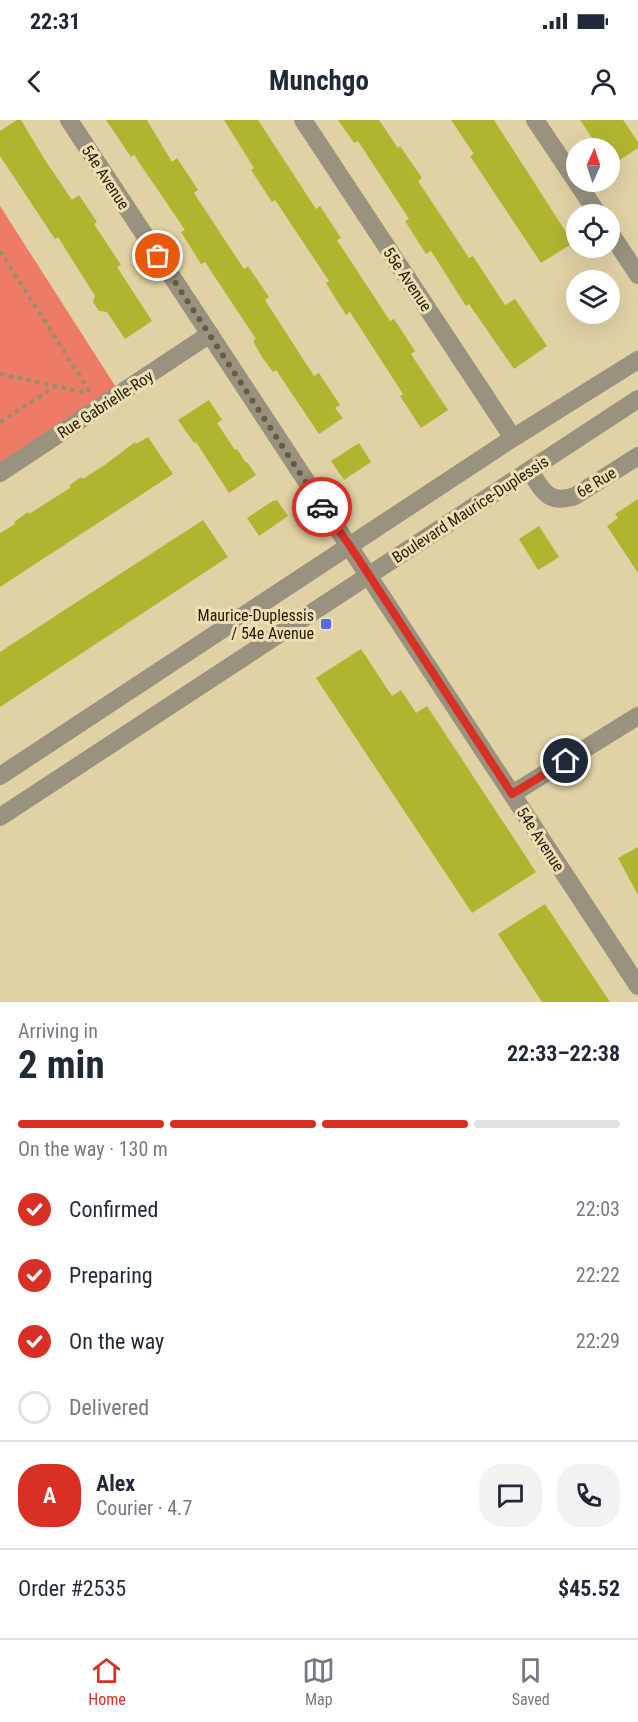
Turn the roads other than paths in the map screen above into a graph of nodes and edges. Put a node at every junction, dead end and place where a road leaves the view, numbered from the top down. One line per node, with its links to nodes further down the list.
1 (69, 120): 7 (street, 54e Avenue)
2 (303, 120): 10 (street, 55e Avenue)
3 (535, 120): 4 (street)
4 (591, 204)
5 (620, 248): 6 (street)
6 (638, 275)
7 (210, 334): 13 (street, Rue Gabrielle-Roy); 14 (street, 54e Avenue)
8 (638, 360): 10 (street, Boulevard Maurice-Duplessis)
9 (638, 399): 12 (street, Boulevard Maurice-Duplessis)
10 (513, 438): 14 (street, Boulevard Maurice-Duplessis)
11 (638, 456): 12 (street, 6e Rue)
12 (530, 471): 15 (street, Boulevard Maurice-Duplessis)
13 (0, 473)
14 (350, 546): 15 (street, 54e Avenue); 17 (street, Boulevard Maurice-Duplessis)
15 (369, 575): 18 (street, 54e Avenue); 19 (street, Boulevard Maurice-Duplessis)
16 (638, 716): 18 (street)
17 (0, 776)
18 (512, 794): 20 (street, 54e Avenue)
19 (0, 817)
20 (638, 986)

